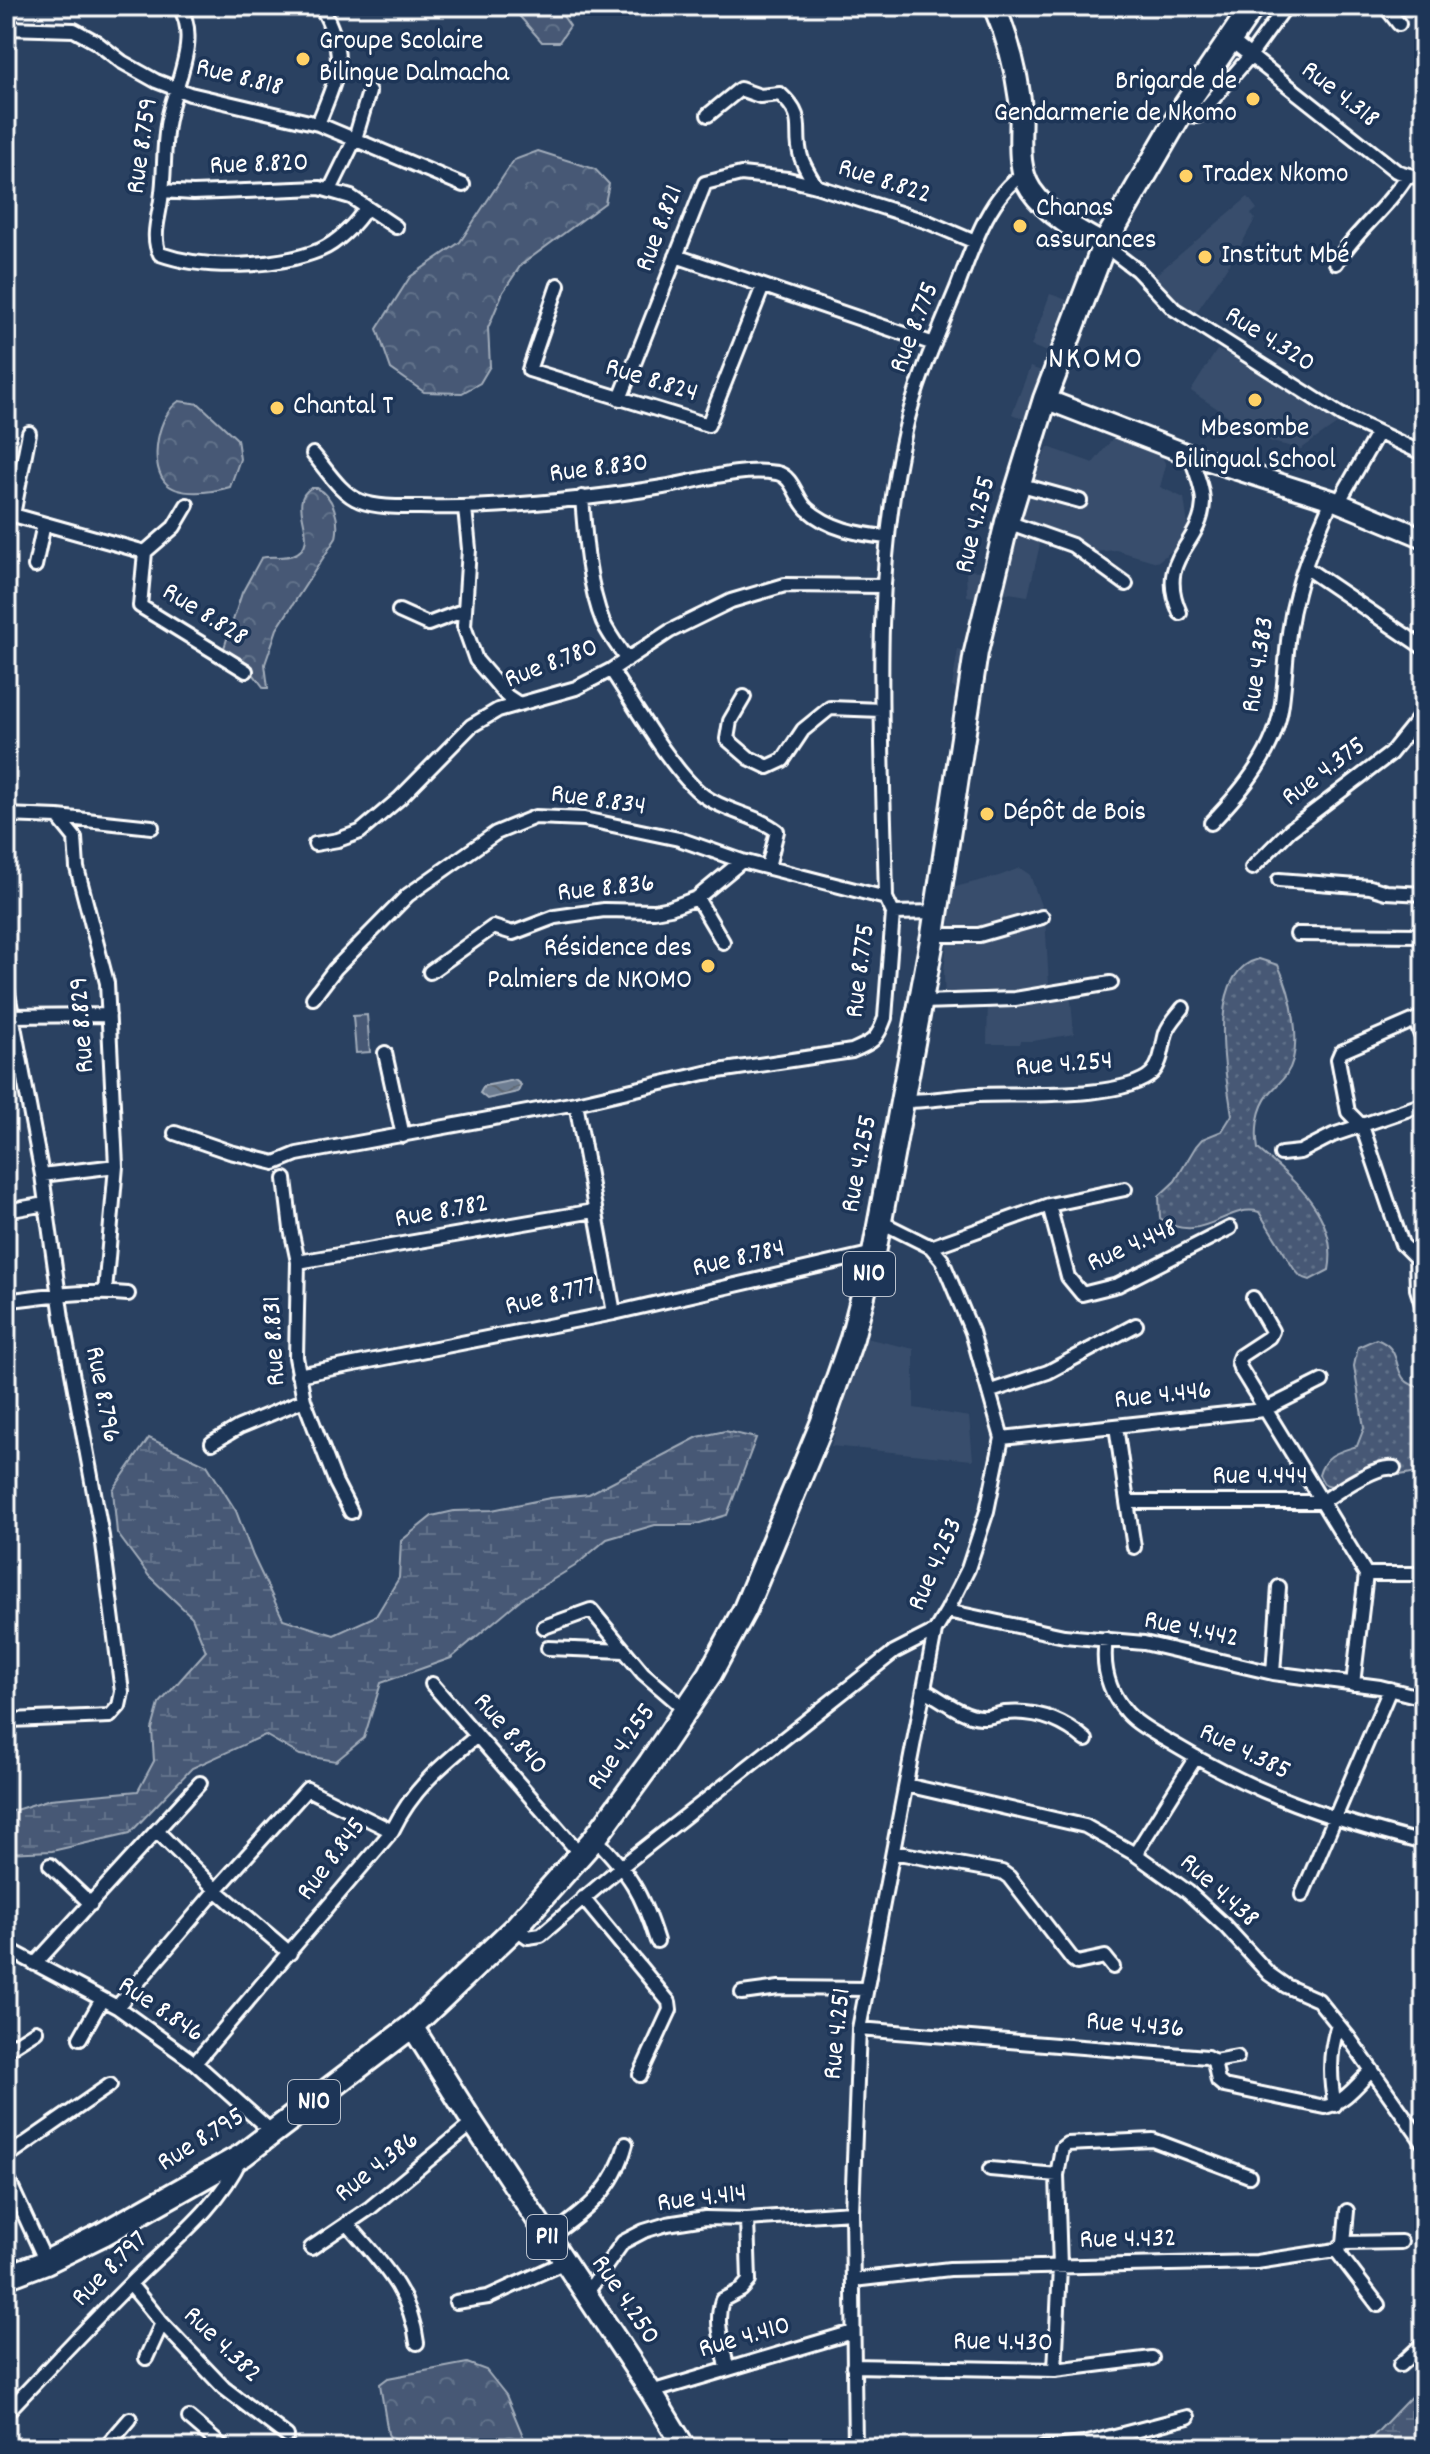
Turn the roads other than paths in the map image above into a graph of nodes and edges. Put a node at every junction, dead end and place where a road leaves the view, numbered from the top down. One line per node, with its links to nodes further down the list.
1 (321, 6): 15 (street)
2 (994, 6): 17 (main road)
3 (1253, 6): 9 (highway, N10)
4 (1286, 6): 10 (street)
5 (1385, 6): 7 (street)
6 (184, 9): 11 (street, Rue 8.759)
7 (1399, 24)
8 (6, 28): 11 (street, Rue 8.818)
9 (1229, 39): 10 (street, Rue 4.318); 13 (highway, N10)
10 (1250, 56): 13 (street); 18 (street, Rue 4.318)
11 (176, 88): 15 (street, Rue 8.818); 23 (street, Rue 8.759)
12 (369, 92): 16 (street)
13 (1183, 109): 27 (highway, N10)
14 (708, 115): 21 (street, Rue 8.822)
15 (318, 124): 16 (street, Rue 8.818)
16 (355, 139): 20 (street, Rue 8.818); 22 (street)
17 (1023, 174): 26 (street, Rue 8.775); 27 (main road)
18 (1407, 176): 19 (street, Rue 4.318); 29 (street)
19 (1423, 178)
20 (463, 185)
21 (816, 186): 26 (street, Rue 8.822); 28 (street, Rue 8.821)
22 (330, 190): 23 (street, Rue 8.820); 24 (street, Rue 8.820)
23 (162, 191): 24 (street, Rue 8.759)
24 (366, 208): 25 (street, Rue 8.820)
25 (396, 227)
26 (975, 242): 32 (street, Rue 8.775)
27 (1104, 245): 34 (highway, Rue 4.255 / N10); 36 (street, Rue 4.320)
28 (676, 256): 31 (street); 33 (street, Rue 8.821)
29 (1336, 263)
30 (558, 285): 33 (street, Rue 8.824)
31 (763, 286): 32 (street); 33 (street, Rue 8.824)
32 (934, 344): 49 (street, Rue 8.775)
33 (620, 399)
34 (1045, 399): 39 (street); 40 (highway, Rue 4.255 / N10)
35 (29, 433): 46 (street)
36 (1377, 434): 38 (street, Rue 4.320); 43 (street, Rue 4.383)
37 (313, 454): 45 (street, Rue 8.830)
38 (1424, 454)
39 (1190, 455): 43 (street); 58 (street)
40 (1018, 484): 42 (street); 47 (highway, Rue 4.255 / N10)
41 (582, 497): 45 (street, Rue 8.830); 49 (street, Rue 8.830); 60 (street)
42 (1080, 501)
43 (1335, 502): 50 (street); 53 (street, Rue 4.383)
44 (187, 505): 51 (street)
45 (465, 508): 56 (street)
46 (9, 514): 48 (street, Rue 8.828)
47 (1007, 522): 54 (street); 79 (highway, Rue 4.255 / N10)
48 (44, 524): 51 (street, Rue 8.828); 52 (street)
49 (886, 537): 55 (street, Rue 8.775)
50 (1424, 538)
51 (145, 552): 62 (street, Rue 8.828)
52 (35, 566)
53 (1306, 568): 59 (street); 69 (street, Rue 4.383)
54 (1126, 584)
55 (883, 586): 60 (street, Rue 8.780); 65 (street, Rue 8.775)
56 (465, 610): 57 (street); 64 (street)
57 (399, 611)
58 (1180, 613)
59 (1424, 648)
60 (627, 660): 61 (street, Rue 8.780)
61 (611, 670): 64 (street, Rue 8.780); 73 (street)
62 (246, 671)
63 (744, 697): 65 (street)
64 (519, 704): 71 (street, Rue 8.780)
65 (881, 710): 78 (street, Rue 8.775)
66 (1424, 712): 74 (street, Rue 4.375)
67 (6, 815): 68 (street)
68 (58, 817): 70 (street); 92 (street, Rue 8.829)
69 (1211, 823)
70 (152, 827)
71 (315, 844)
72 (742, 861): 73 (street, Rue 8.834); 77 (street, Rue 8.836); 89 (street, Rue 8.834)
73 (768, 867): 78 (street, Rue 8.834)
74 (1252, 868)
75 (1279, 880): 76 (street)
76 (1424, 894)
77 (697, 898): 85 (street); 86 (street, Rue 8.836)
78 (886, 898): 80 (street, Rue 8.775)
79 (936, 912): 80 (street); 83 (highway, Rue 4.255 / N10)
80 (893, 913): 98 (street, Rue 8.775)
81 (1042, 917): 83 (street)
82 (1297, 934): 84 (street)
83 (933, 935): 90 (highway, Rue 4.255 / N10)
84 (1424, 935)
85 (723, 942)
86 (430, 972)
87 (6, 983): 93 (street, Rue 8.796)
88 (1111, 983): 90 (street)
89 (313, 998)
90 (922, 1002): 97 (highway, Rue 4.255 / N10)
91 (1183, 1008): 97 (street, Rue 4.254)
92 (109, 1015): 93 (street); 104 (street, Rue 8.829)
93 (9, 1016): 105 (street, Rue 8.796)
94 (1420, 1018): 95 (street); 100 (street)
95 (1424, 1043)
96 (385, 1053): 102 (street)
97 (904, 1101): 112 (highway, Rue 4.255 / N10)
98 (576, 1103): 102 (street, Rue 8.775); 111 (street, Rue 8.777)
99 (1424, 1104): 100 (street)
100 (1362, 1126): 103 (street); 116 (street)
101 (175, 1133): 102 (street, Rue 8.775)
102 (403, 1136)
103 (1281, 1154)
104 (116, 1166): 105 (street); 118 (street, Rue 8.829)
105 (42, 1175): 108 (street, Rue 8.796)
106 (285, 1179): 117 (street, Rue 8.831)
107 (1125, 1189): 109 (street)
108 (46, 1204): 110 (street); 120 (street, Rue 8.796)
109 (1049, 1205): 113 (street, Rue 4.448); 114 (street)
110 (6, 1211)
111 (594, 1211): 117 (street, Rue 8.782); 124 (street, Rue 8.777)
112 (881, 1222): 114 (street); 115 (highway, Rue 4.255 / N10)
113 (1230, 1228)
114 (931, 1247): 128 (street, Rue 4.253)
115 (874, 1253): 124 (street, Rue 8.784); 154 (highway, Rue 4.255 / N10)
116 (1420, 1259): 123 (street)
117 (298, 1262): 126 (street, Rue 8.831)
118 (105, 1292): 119 (street); 120 (street)
119 (128, 1294)
120 (59, 1296): 122 (street); 155 (street, Rue 8.796)
121 (1253, 1298): 130 (street)
122 (6, 1301)
123 (1424, 1311)
124 (614, 1313): 126 (street, Rue 8.777)
125 (1136, 1325): 128 (street)
126 (298, 1375): 129 (street, Rue 8.831)
127 (1322, 1381): 130 (street, Rue 4.446)
128 (991, 1391): 132 (street, Rue 4.253)
129 (304, 1400): 133 (street, Rue 8.831); 137 (street)
130 (1264, 1410): 131 (street, Rue 4.446); 136 (street)
131 (1116, 1426): 132 (street, Rue 4.446); 135 (street)
132 (1002, 1438): 142 (street, Rue 4.253)
133 (212, 1443)
134 (1394, 1468): 136 (street)
135 (1127, 1502): 136 (street, Rue 4.444); 138 (street)
136 (1322, 1502): 139 (street, Rue 4.444)
137 (351, 1512)
138 (1134, 1547)
139 (1366, 1574): 140 (street); 150 (street)
140 (1424, 1574)
141 (1279, 1587): 148 (street)
142 (947, 1611): 144 (street, Rue 4.253); 145 (street, Rue 4.442)
143 (544, 1627): 147 (street)
144 (935, 1631): 152 (street, Rue 4.251); 169 (street, Rue 4.253)
145 (1106, 1639): 148 (street, Rue 4.442); 158 (street, Rue 4.385)
146 (548, 1648): 147 (street)
147 (625, 1651): 154 (street)
148 (1273, 1673): 150 (street, Rue 4.442)
149 (432, 1684): 156 (street, Rue 8.840)
150 (1353, 1684): 151 (street, Rue 4.442)
151 (1390, 1689): 153 (street, Rue 4.442); 161 (street)
152 (925, 1690): 157 (street); 160 (street, Rue 4.251)
153 (1424, 1698)
154 (686, 1710): 165 (highway, Rue 4.255 / N10)
155 (10, 1720)
156 (477, 1736): 162 (street); 165 (street, Rue 8.840)
157 (1086, 1740)
158 (1196, 1757): 161 (street, Rue 4.385); 167 (street)
159 (200, 1783): 163 (street)
160 (906, 1785): 166 (street, Rue 4.251); 167 (street, Rue 4.438)
161 (1334, 1817): 164 (street, Rue 4.385); 171 (street)
162 (392, 1831): 170 (street, Rue 8.845); 177 (street, Rue 8.845)
163 (158, 1832): 170 (street); 173 (street)
164 (1424, 1843)
165 (588, 1846): 169 (street); 174 (highway, Rue 4.255 / N10)
166 (893, 1852): 179 (street); 180 (street, Rue 4.251)
167 (1135, 1854): 184 (street, Rue 4.438)
168 (50, 1865): 173 (street)
169 (622, 1866): 172 (street, Rue 4.253); 175 (street)
170 (216, 1890): 177 (street); 183 (street, Rue 8.845)
171 (1302, 1895)
172 (583, 1898): 174 (street, Rue 4.253); 194 (street)
173 (91, 1904): 178 (street)
174 (515, 1928): 185 (highway, Rue 4.255 / N10)
175 (657, 1941)
176 (6, 1948): 178 (street, Rue 8.846)
177 (290, 1953): 192 (street, Rue 8.845)
178 (35, 1964): 182 (street, Rue 8.846)
179 (1113, 1967)
180 (867, 1989): 181 (street); 186 (street, Rue 4.251)
181 (742, 1993)
182 (102, 1999): 183 (street, Rue 8.846); 188 (street)
183 (117, 2007): 192 (street, Rue 8.846)
184 (1338, 2025): 193 (street, Rue 4.438); 196 (street)
185 (412, 2026): 197 (main road, Rue 4.250 / P11); 198 (highway, Rue 8.795 / N10)
186 (859, 2029): 191 (street, Rue 4.436); 208 (street, Rue 4.251)
187 (36, 2031): 189 (street)
188 (80, 2038)
189 (6, 2050)
190 (1237, 2057): 191 (street)
191 (1214, 2061): 196 (street, Rue 4.436)
192 (195, 2063): 198 (street, Rue 8.846)
193 (1372, 2070): 196 (street); 200 (street, Rue 4.438)
194 (640, 2075)
195 (110, 2085): 202 (street)
196 (1335, 2105)
197 (473, 2123): 210 (street, Rue 4.386); 211 (main road, Rue 4.250 / P11)
198 (273, 2133): 201 (highway, Rue 8.795 / N10)
199 (626, 2144): 211 (street)
200 (1424, 2144)
201 (243, 2155): 215 (highway, Rue 8.795 / N10); 220 (street, Rue 8.797)
202 (6, 2157)
203 (990, 2169): 205 (street)
204 (6, 2175): 215 (street)
205 (1057, 2175): 206 (street); 217 (street)
206 (1249, 2176)
207 (1347, 2211): 213 (street)
208 (852, 2212): 209 (street, Rue 4.414); 219 (street, Rue 4.251)
209 (747, 2219): 221 (street, Rue 4.414); 232 (street)
210 (347, 2223): 214 (street, Rue 4.386); 226 (street)
211 (548, 2238): 216 (main road, Rue 4.250 / P11)
212 (1401, 2242): 213 (street, Rue 4.432)
213 (1340, 2246): 217 (street, Rue 4.432); 223 (street)
214 (311, 2248)
215 (46, 2262): 218 (highway, Rue 8.795 / N10)
216 (565, 2262): 221 (main road, Rue 4.250 / P11); 222 (street)
217 (1060, 2267): 219 (street, Rue 4.432); 233 (street)
218 (6, 2277)
219 (853, 2280): 225 (street, Rue 4.251)
220 (130, 2284): 224 (street, Rue 4.382); 235 (street, Rue 8.797)
221 (586, 2294): 234 (main road, Rue 4.250 / P11)
222 (456, 2302)
223 (1378, 2305)
224 (162, 2323): 228 (street); 239 (street, Rue 4.382)
225 (853, 2332): 231 (street, Rue 4.251); 232 (street, Rue 4.410)
226 (417, 2343)
227 (1424, 2343): 230 (street)
228 (146, 2358)
229 (1152, 2358): 233 (street, Rue 4.430)
230 (1400, 2365)
231 (853, 2366): 233 (street, Rue 4.430); 243 (street, Rue 4.251)
232 (727, 2369): 234 (street, Rue 4.410)
233 (1055, 2370)
234 (651, 2392): 242 (main road, Rue 4.250 / P11)
235 (6, 2413)
236 (1188, 2417): 245 (street)
237 (189, 2418): 241 (street)
238 (130, 2419): 240 (street)
239 (287, 2436)
240 (105, 2448)
241 (225, 2448)
242 (685, 2448)
243 (855, 2448): 244 (street)
244 (867, 2448)
245 (1043, 2448)

